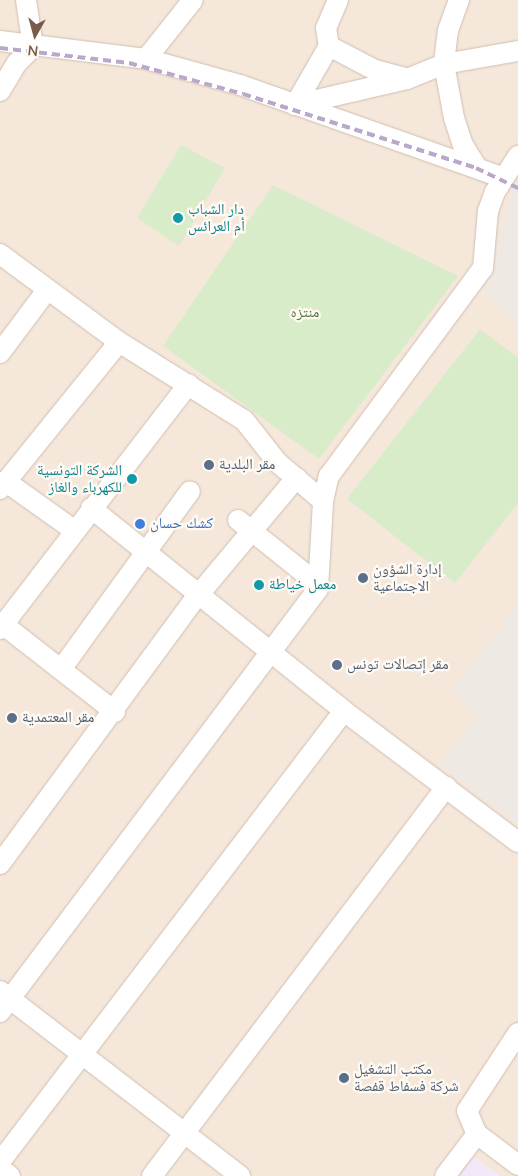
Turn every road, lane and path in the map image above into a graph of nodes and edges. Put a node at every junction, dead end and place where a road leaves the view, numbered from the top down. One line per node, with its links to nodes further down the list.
1 (26, 0): 7 (street)
2 (193, 0): 9 (street)
3 (338, 0): 6 (street)
4 (459, 0): 10 (street)
5 (0, 42): 7 (street)
6 (330, 46): 11 (street); 13 (street)
7 (33, 47): 9 (street); 12 (street)
8 (518, 51): 10 (street)
9 (146, 59): 13 (street)
10 (444, 64): 11 (street); 15 (street)
11 (407, 79): 13 (street)
12 (0, 90)
13 (295, 104): 15 (street)
14 (518, 156): 16 (street)
15 (477, 167): 16 (street)
16 (504, 178): 25 (street)
17 (0, 254): 18 (street)
18 (47, 290): 19 (street); 20 (street)
19 (119, 342): 21 (street); 23 (street)
20 (0, 353)
21 (189, 384): 22 (street); 26 (street)
22 (296, 478): 25 (street); 27 (street)
23 (2, 485): 28 (street)
24 (190, 491): 29 (street)
25 (323, 501): 30 (street)
26 (91, 508): 28 (street); 29 (street)
27 (245, 525): 30 (street); 31 (street)
28 (75, 531): 32 (street)
29 (144, 552): 31 (street); 34 (street)
30 (318, 584): 33 (street)
31 (199, 594): 33 (street); 36 (street)
32 (1, 625): 34 (street)
33 (269, 651): 35 (street); 40 (street)
34 (62, 668): 36 (street)
35 (344, 711): 37 (street); 42 (street)
36 (115, 712): 39 (street)
37 (446, 787): 38 (street); 43 (street)
38 (518, 842)
39 (0, 864)
40 (3, 1001): 42 (street)
41 (518, 1033): 44 (street)
42 (81, 1054): 43 (street); 45 (street)
43 (185, 1134): 49 (street); 50 (street)
44 (477, 1134): 46 (street); 51 (street)
45 (0, 1162)
46 (518, 1164)
47 (0, 1168): 48 (street)
48 (10, 1176)
49 (152, 1176)
50 (240, 1176)
51 (445, 1176)

